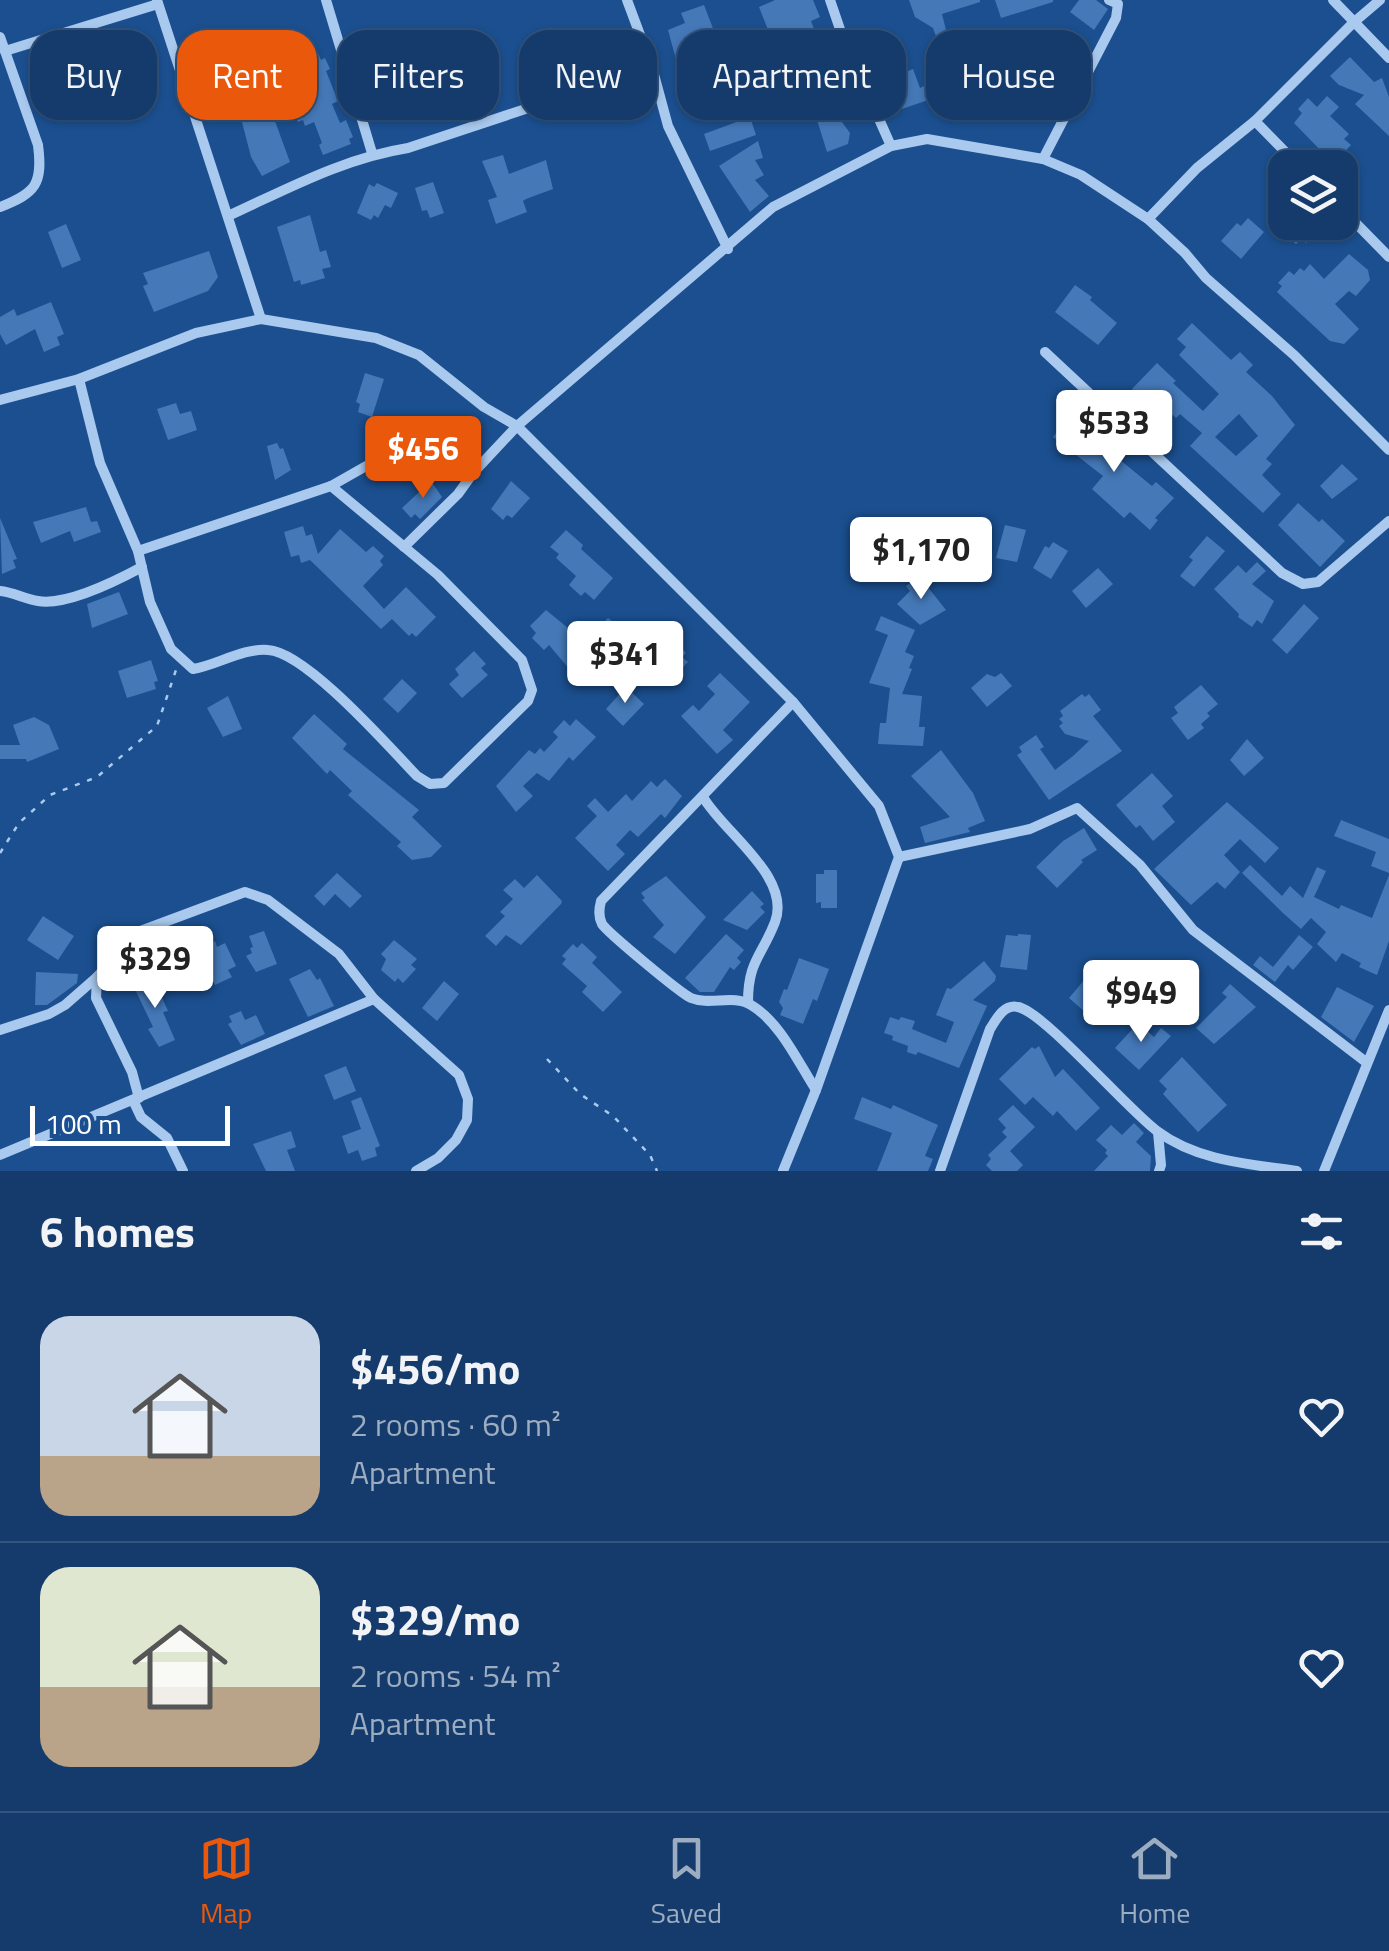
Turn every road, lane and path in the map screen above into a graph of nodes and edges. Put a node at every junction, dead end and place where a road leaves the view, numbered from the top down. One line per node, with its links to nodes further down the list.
1 (326, 0): 18 (street)
2 (627, 0): 9 (street)
3 (830, 0): 16 (street)
4 (1109, 0): 19 (street)
5 (1334, 0): 8 (street)
6 (1380, 0): 8 (street)
7 (158, 2): 11 (street); 21 (street)
8 (1353, 22): 12 (street); 15 (street)
9 (638, 30)
10 (0, 36): 11 (street)
11 (5, 51): 20 (street)
12 (1389, 58)
13 (657, 85): 24 (street)
14 (519, 111): 18 (street)
15 (1255, 121): 17 (street); 22 (street)
16 (891, 146): 19 (street); 24 (street)
17 (1283, 150)
18 (372, 154): 21 (street)
19 (1043, 158): 22 (street)
20 (0, 208)
21 (228, 216): 26 (street)
22 (1148, 220): 31 (street)
23 (1358, 225): 25 (street)
24 (728, 248): 30 (street)
25 (1389, 257)
26 (262, 318): 28 (street); 30 (street)
27 (1046, 352): 34 (street)
28 (79, 379): 29 (street); 36 (street)
29 (0, 400)
30 (517, 426): 32 (street); 40 (street)
31 (1389, 450)
32 (473, 474): 33 (street); 35 (street)
33 (331, 486): 35 (street); 36 (street)
34 (1389, 521)
35 (404, 547): 39 (street)
36 (138, 551): 37 (street)
37 (142, 567): 38 (street); 39 (street)
38 (0, 590)
39 (180, 660): 42 (path)
40 (793, 702): 41 (street); 43 (street)
41 (704, 797): 46 (street); 46 (street)
42 (0, 853)
43 (899, 857): 50 (street); 51 (street)
44 (97, 977): 45 (street); 48 (street); 52 (street)
45 (374, 999): 52 (street); 56 (street)
46 (748, 1002): 51 (street)
47 (1389, 1010): 50 (street)
48 (0, 1030)
49 (547, 1060): 57 (path)
50 (1366, 1062): 62 (street)
51 (816, 1090): 58 (street)
52 (136, 1099): 54 (street); 55 (street)
53 (1158, 1132): 59 (street); 60 (street); 61 (street)
54 (0, 1155)
55 (183, 1171)
56 (416, 1171)
57 (657, 1171)
58 (784, 1171)
59 (940, 1171)
60 (1159, 1171)
61 (1297, 1171)
62 (1324, 1171)

